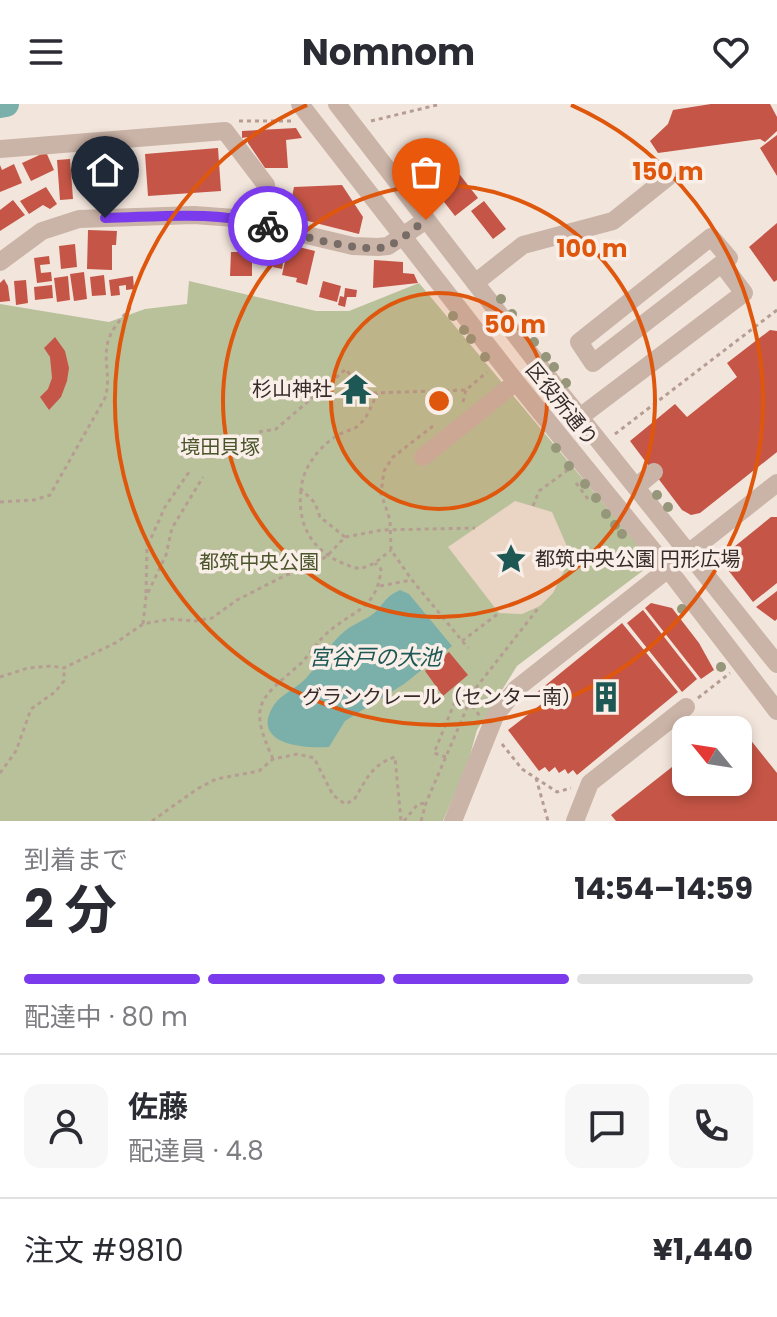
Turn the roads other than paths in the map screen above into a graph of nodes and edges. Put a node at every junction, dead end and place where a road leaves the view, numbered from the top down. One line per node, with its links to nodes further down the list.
1 (300, 104): 7 (street, 区役所通り)
2 (340, 108): 5 (street, 区役所通り)
3 (0, 149): 6 (street)
4 (668, 177): 10 (street)
5 (426, 220): 7 (street); 10 (street, 区役所通り)
6 (255, 223): 7 (street); 8 (street)
7 (402, 237): 13 (street, 区役所通り)
8 (0, 262)
9 (722, 264): 11 (street); 11 (street); 12 (street)
10 (475, 283): 14 (street, 区役所通り)
11 (641, 329): 12 (street)
12 (661, 355): 14 (street)
13 (516, 382): 15 (street); 20 (street, 区役所通り)
14 (580, 417): 18 (street, 区役所通り)
15 (423, 457)
16 (654, 472): 18 (street)
17 (777, 483): 19 (street)
18 (636, 487): 19 (street, 区役所通り)
19 (689, 553): 20 (street); 21 (street, 区役所通り)
20 (668, 569): 23 (street, 区役所通り); 24 (street)
21 (777, 664)
22 (686, 707): 25 (street)
23 (777, 711)
24 (453, 821)
25 (575, 821)

